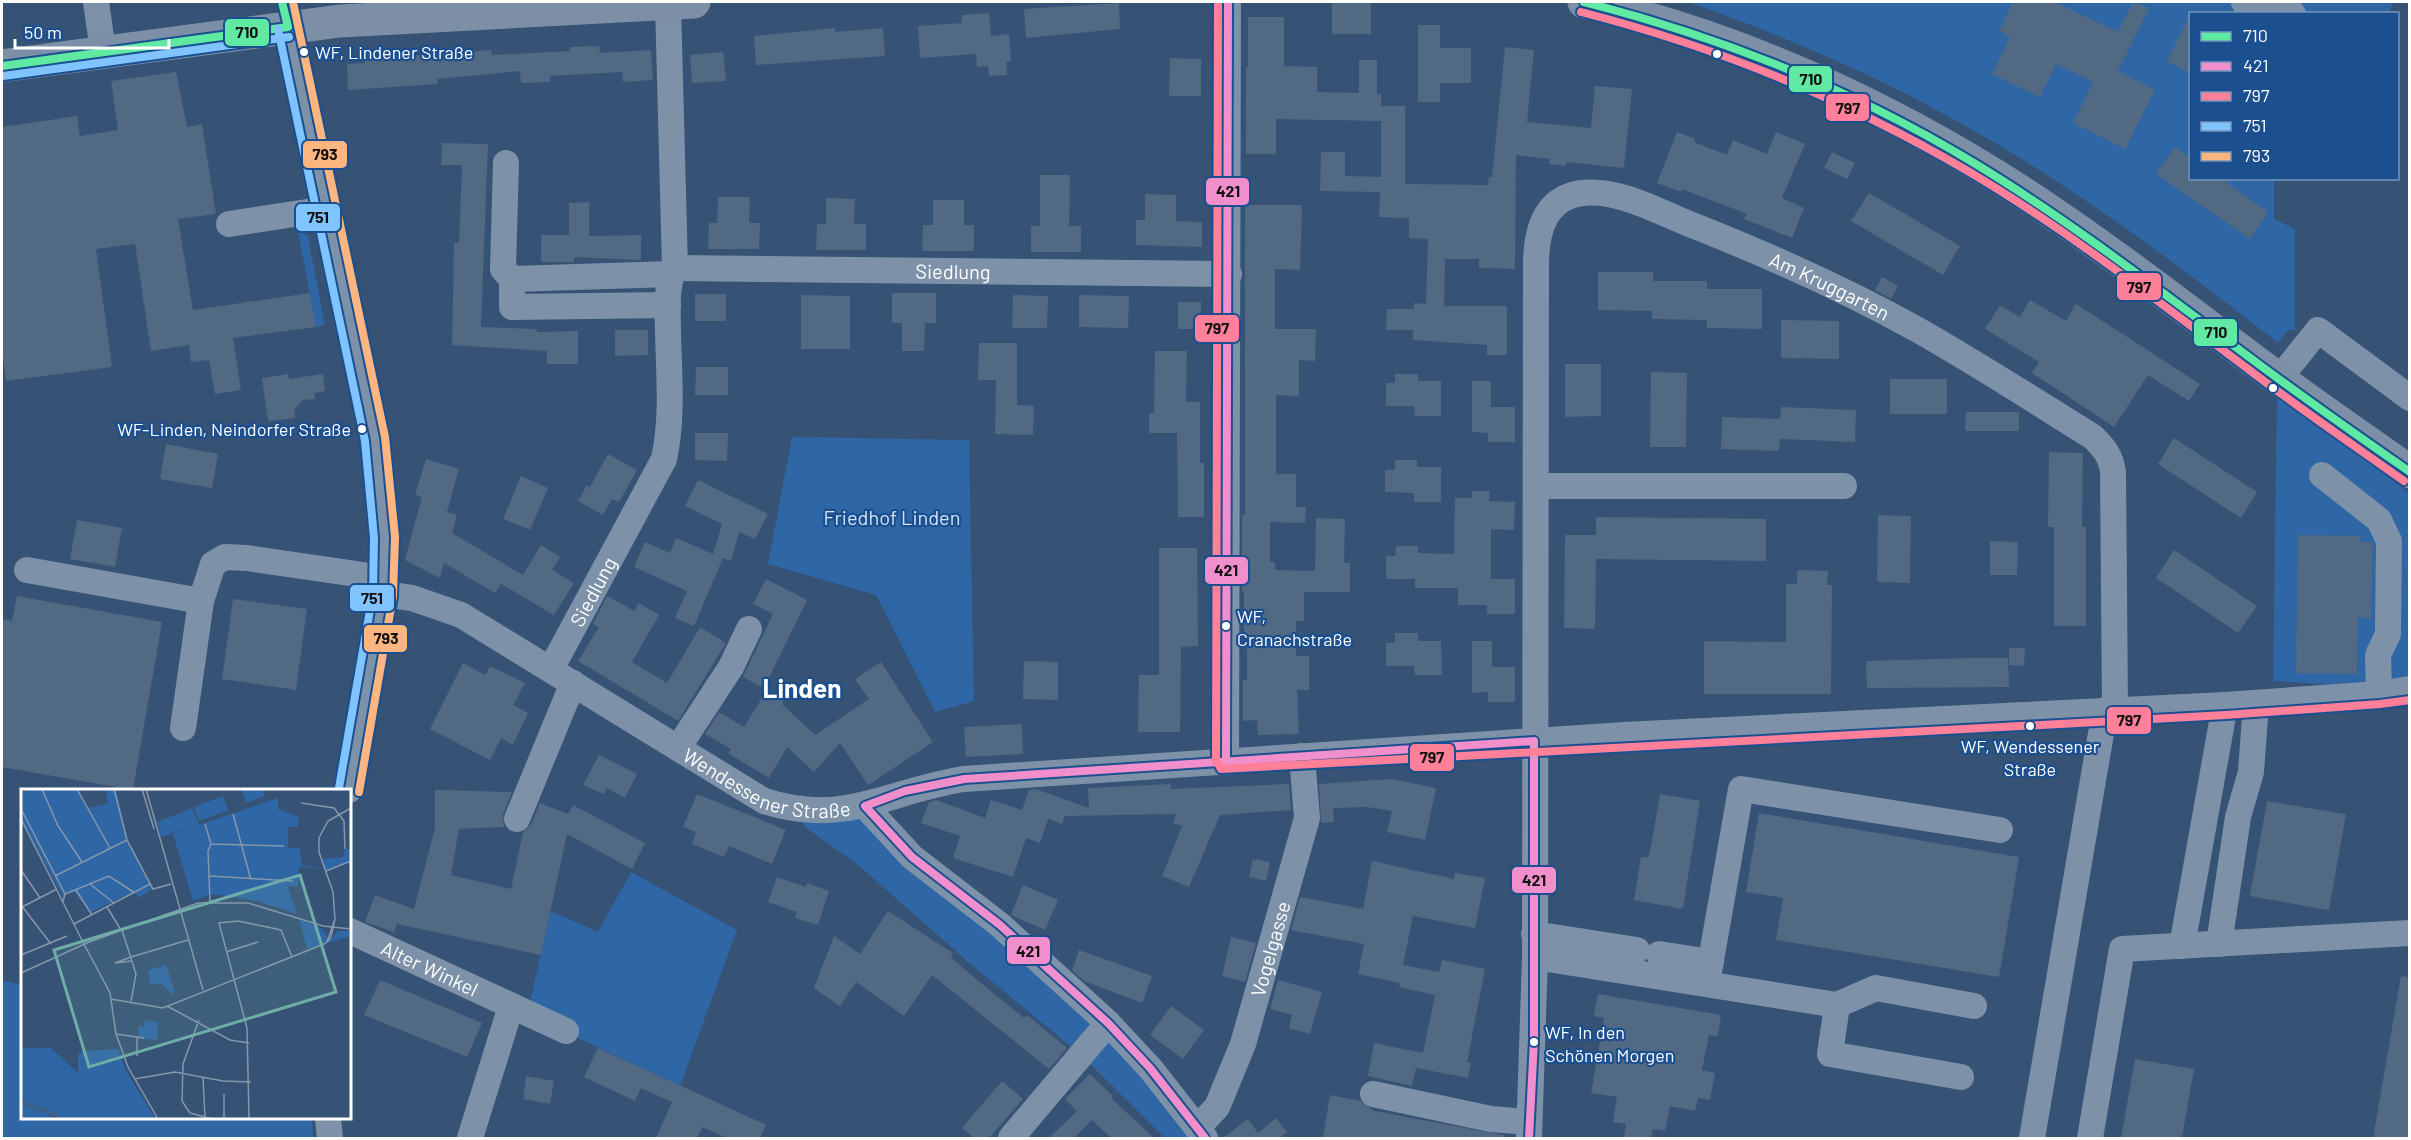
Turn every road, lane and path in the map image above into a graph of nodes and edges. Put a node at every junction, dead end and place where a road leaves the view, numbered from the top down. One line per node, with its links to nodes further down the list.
1 (96, 2): 8 (street)
2 (1228, 2): 14 (street)
3 (1584, 2): 17 (main road)
4 (2244, 2): 6 (street)
5 (668, 3): 7 (main road); 13 (street, Siedlung)
6 (2285, 12)
7 (285, 14): 8 (main road); 11 (street)
8 (103, 51): 9 (main road)
9 (2, 66)
10 (506, 163): 15 (street)
11 (327, 209): 12 (street); 24 (street)
12 (230, 225)
13 (674, 271): 14 (street, Siedlung); 15 (street, Siedlung); 16 (street, Siedlung)
14 (1229, 273): 38 (street)
15 (512, 279): 16 (street)
16 (668, 305): 27 (street, Siedlung)
17 (2279, 379): 18 (street); 19 (main road)
18 (2409, 398)
19 (2409, 472)
20 (2322, 475): 30 (street)
21 (1537, 486): 22 (street); 33 (street, Am Kruggarten); 35 (street, Am Kruggarten)
22 (1844, 486)
23 (27, 570): 25 (street)
24 (383, 586): 25 (street, Wendessener Straße); 27 (street, Wendessener Straße); 39 (street)
25 (201, 601): 34 (street, Wendessener Straße)
26 (749, 629): 36 (street)
27 (551, 669): 28 (street, Wendessener Straße)
28 (573, 683): 36 (street, Wendessener Straße); 41 (street)
29 (2409, 689): 30 (street, Wendessener Straße)
30 (2379, 694): 31 (street, Wendessener Straße)
31 (2256, 703): 32 (street, Wendessener Straße); 45 (street)
32 (2225, 705): 33 (street, Wendessener Straße); 47 (street)
33 (2110, 710): 35 (street, Wendessener Straße); 62 (street, Am Kruggarten)
34 (183, 728)
35 (1534, 741): 37 (street, Wendessener Straße); 46 (street, Am Kruggarten)
36 (678, 748): 40 (street, Wendessener Straße)
37 (1302, 756): 38 (street, Wendessener Straße); 58 (street, Vogelgasse)
38 (1226, 760): 40 (street, Wendessener Straße)
39 (349, 789)
40 (865, 806): 52 (street)
41 (517, 819)
42 (2000, 830): 48 (street)
43 (351, 932): 50 (street, Alter Winkel)
44 (2409, 933): 45 (street)
45 (2219, 944): 47 (street)
46 (1534, 945): 48 (street); 48 (street); 57 (street, Am Kruggarten)
47 (2182, 946): 63 (street)
48 (1709, 973): 49 (street)
49 (1837, 1005): 51 (street); 54 (street)
50 (511, 1006): 53 (street, Alter Winkel); 60 (street)
51 (1974, 1006)
52 (1108, 1023): 58 (street); 61 (street)
53 (566, 1031)
54 (1961, 1077)
55 (1373, 1094): 57 (street)
56 (328, 1119): 59 (street)
57 (1529, 1130)
58 (1201, 1133)
59 (330, 1138)
60 (470, 1138)
61 (1011, 1138)
62 (2032, 1138)
63 (2090, 1138)

